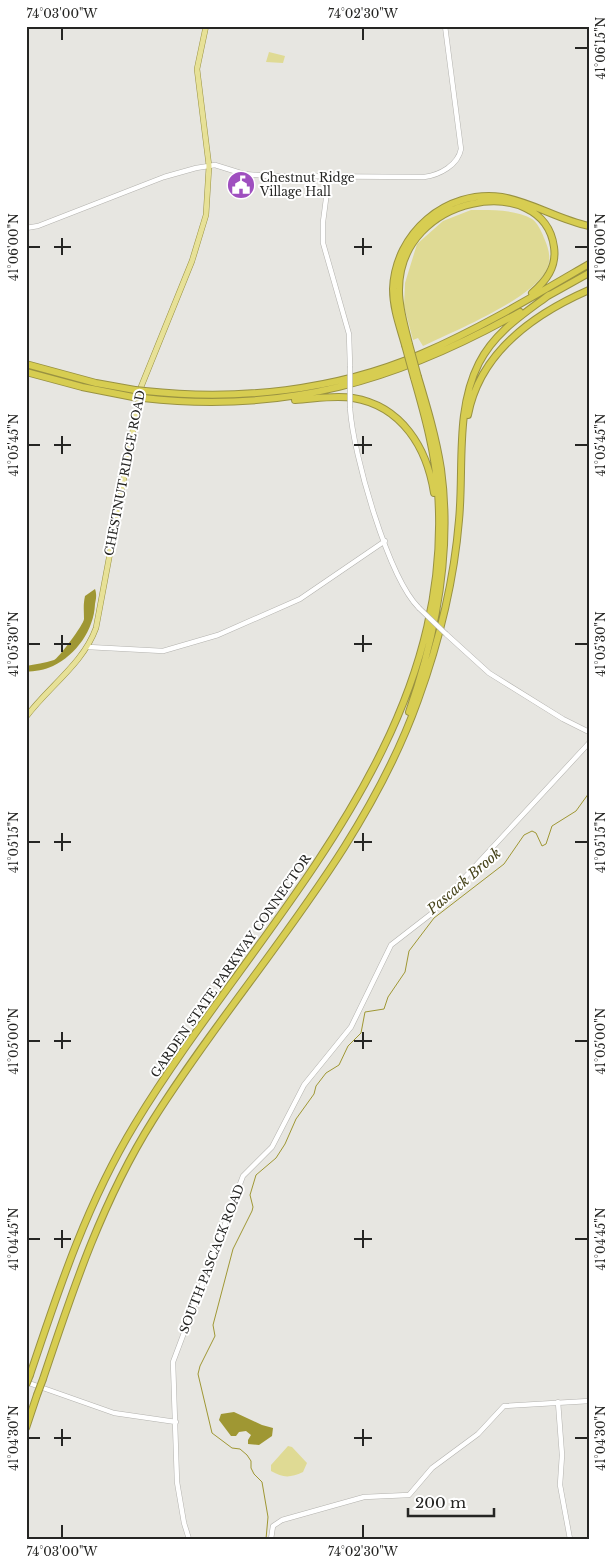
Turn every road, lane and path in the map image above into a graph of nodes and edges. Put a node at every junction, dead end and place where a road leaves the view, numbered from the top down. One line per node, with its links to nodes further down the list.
1 (206, 26): 3 (main road, CHESTNUT RIDGE ROAD)
2 (445, 26): 4 (street)
3 (209, 166): 4 (street); 6 (street); 22 (main road, CHESTNUT RIDGE ROAD)
4 (329, 176): 20 (street, bridge)
5 (589, 226): 12 (highway)
6 (26, 228)
7 (589, 264): 11 (highway)
8 (589, 273): 10 (highway)
9 (589, 290): 19 (highway)
10 (549, 295): 18 (highway); 19 (highway)
11 (519, 304): 12 (highway); 17 (highway)
12 (407, 345): 15 (highway, bridge)
13 (26, 364): 16 (highway)
14 (26, 372): 16 (highway)
15 (416, 377): 21 (highway); 26 (highway)
16 (134, 393): 17 (highway, bridge)
17 (144, 394): 18 (highway)
18 (248, 401): 21 (highway)
19 (463, 446): 26 (highway)
20 (385, 540): 22 (street); 24 (street, bridge)
21 (438, 554): 27 (highway, GARDEN STATE PARKWAY CONNECTOR, bridge)
22 (88, 647): 23 (main road, CHESTNUT RIDGE ROAD)
23 (26, 716)
24 (589, 732)
25 (589, 743): 30 (street, SOUTH PASCACK ROAD)
26 (386, 774): 31 (highway, GARDEN STATE PARKWAY CONNECTOR, bridge)
27 (26, 1384): 30 (street)
28 (589, 1401): 29 (street)
29 (558, 1402): 33 (street); 34 (street)
30 (176, 1422): 32 (street, SOUTH PASCACK ROAD)
31 (26, 1428)
32 (189, 1539)
33 (272, 1539)
34 (570, 1539)

